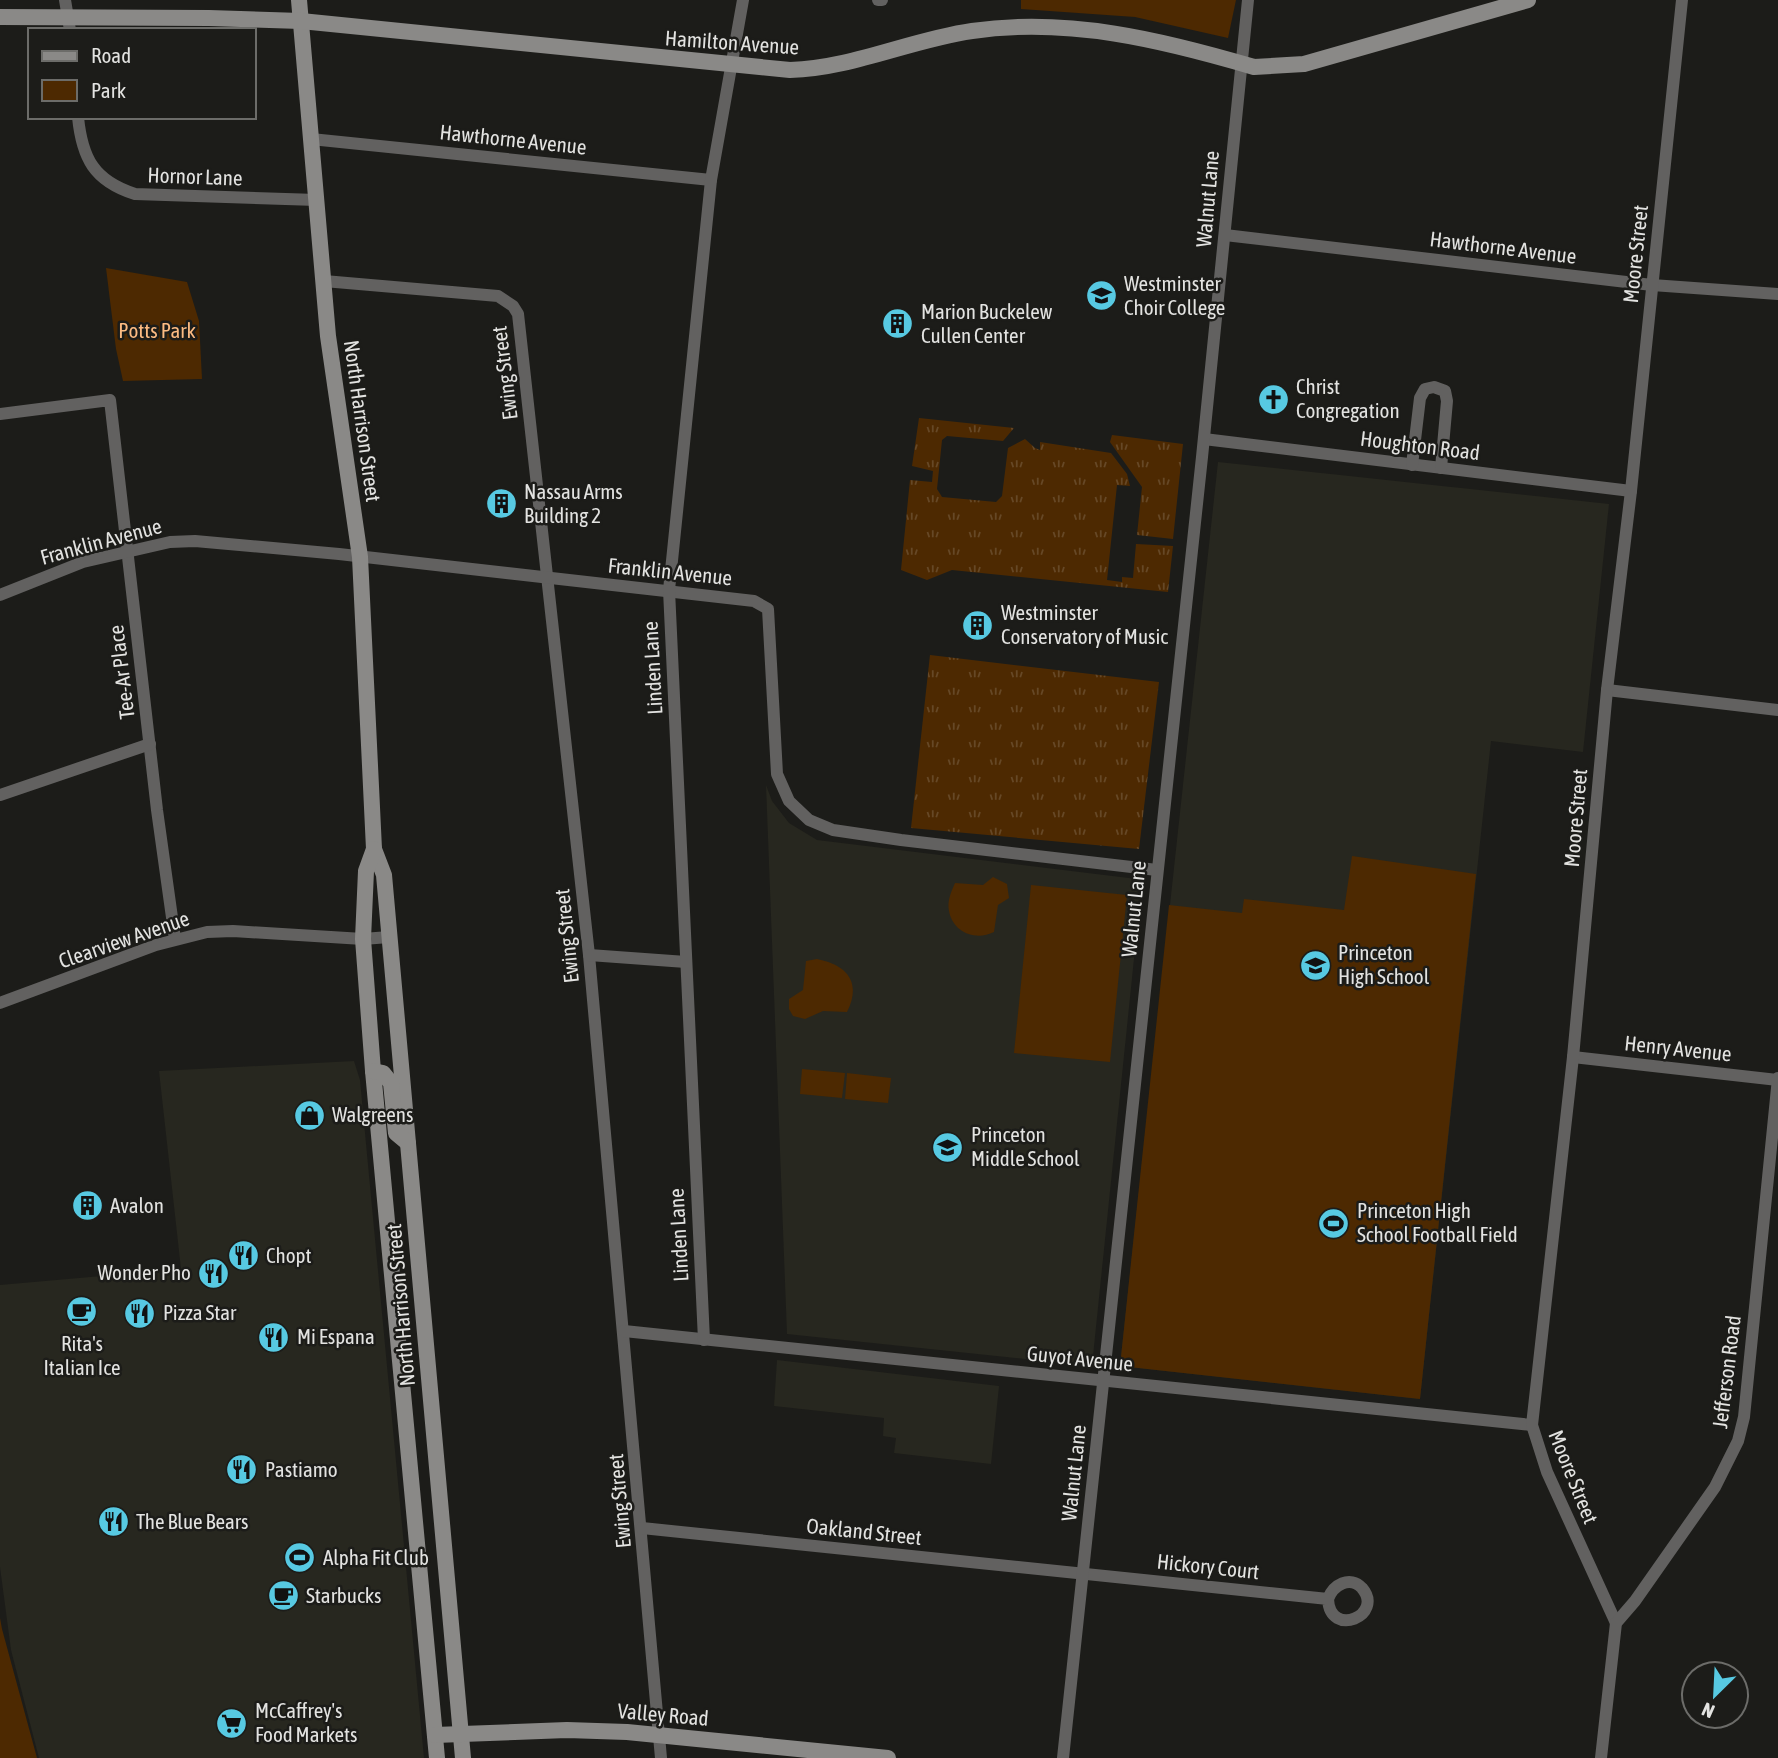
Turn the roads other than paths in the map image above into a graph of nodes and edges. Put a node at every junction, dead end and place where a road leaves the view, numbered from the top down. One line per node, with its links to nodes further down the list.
1 (65, 0): 9 (street)
2 (299, 0): 8 (street, North Harrison Street)
3 (743, 0): 11 (street, Linden Lane)
4 (1248, 0): 10 (street, Walnut Lane)
5 (1528, 0): 10 (street, Hamilton Avenue)
6 (1682, 0): 18 (street, Moore Street)
7 (0, 17): 9 (street, Hamilton Avenue)
8 (301, 21): 9 (street, Hamilton Avenue); 11 (street, Hamilton Avenue); 13 (street, North Harrison Street)
9 (69, 23)
10 (1241, 63): 11 (street, Hamilton Avenue); 16 (street, Walnut Lane)
11 (731, 66): 14 (street, Linden Lane)
12 (78, 119): 15 (street, Hornor Lane)
13 (311, 139): 14 (street, Hawthorne Avenue); 15 (street, North Harrison Street)
14 (711, 180): 28 (street, Linden Lane)
15 (317, 200): 17 (street, North Harrison Street)
16 (1225, 235): 18 (street, Hawthorne Avenue); 21 (street, Walnut Lane)
17 (324, 281): 26 (street, North Harrison Street); 27 (street, Ewing Street)
18 (1652, 285): 19 (street, Hawthorne Avenue); 24 (street, Moore Street)
19 (1778, 294)
20 (0, 414): 25 (street, Tee-Ar Place)
21 (1204, 439): 22 (street, Houghton Road); 35 (street, Walnut Lane)
22 (1412, 465): 23 (street, Houghton Road); 23 (street)
23 (1441, 468): 24 (street, Houghton Road)
24 (1631, 491): 30 (street, Moore Street)
25 (127, 551): 26 (street, Franklin Avenue); 29 (street, Franklin Avenue); 32 (street, Tee-Ar Place)
26 (360, 557): 27 (street, Franklin Avenue); 34 (street, North Harrison Street)
27 (547, 578): 28 (street, Franklin Avenue); 39 (street, Ewing Street)
28 (669, 590): 35 (street, Franklin Avenue); 40 (street, Linden Lane)
29 (0, 595)
30 (1607, 690): 31 (street); 44 (street, Moore Street)
31 (1778, 710)
32 (150, 744): 33 (street); 37 (street, Tee-Ar Place)
33 (0, 795)
34 (374, 849): 36 (street, North Harrison Street); 38 (street, North Harrison Street)
35 (1157, 870): 52 (street, Walnut Lane)
36 (389, 937): 38 (street, Clearview Avenue); 41 (street, North Harrison Street)
37 (174, 939): 38 (street, Clearview Avenue); 42 (street, Clearview Avenue)
38 (363, 939): 43 (street, North Harrison Street)
39 (589, 955): 40 (street); 50 (street, Ewing Street)
40 (686, 962): 51 (street, Linden Lane)
41 (396, 1002): 43 (street); 47 (street, North Harrison Street)
42 (0, 1003)
43 (369, 1016): 45 (street, North Harrison Street)
44 (1573, 1057): 46 (street, Henry Avenue); 53 (street, Moore Street)
45 (373, 1071): 47 (street); 49 (street, North Harrison Street)
46 (1778, 1080): 57 (street, Jefferson Road)
47 (408, 1143): 48 (street, North Harrison Street)
48 (412, 1186): 49 (street); 58 (street, North Harrison Street)
49 (388, 1225): 59 (street, North Harrison Street)
50 (624, 1331): 51 (street, Guyot Avenue); 54 (street, Ewing Street)
51 (704, 1339): 52 (street, Guyot Avenue)
52 (1103, 1381): 53 (street, Guyot Avenue); 55 (street, Walnut Lane)
53 (1532, 1425): 57 (street, Moore Street)
54 (642, 1528): 55 (street, Oakland Street); 60 (street, Ewing Street)
55 (1083, 1574): 56 (street, Hickory Court); 65 (street, Walnut Lane)
56 (1328, 1599)
57 (1616, 1623): 66 (street)
58 (460, 1733): 59 (street, Valley Road); 60 (street, Valley Road); 62 (street, North Harrison Street)
59 (435, 1735): 61 (street, North Harrison Street)
60 (659, 1735): 63 (street, Ewing Street); 64 (street, Valley Road)
61 (437, 1758)
62 (463, 1758)
63 (661, 1758)
64 (888, 1758)
65 (1063, 1758)
66 (1601, 1758)

